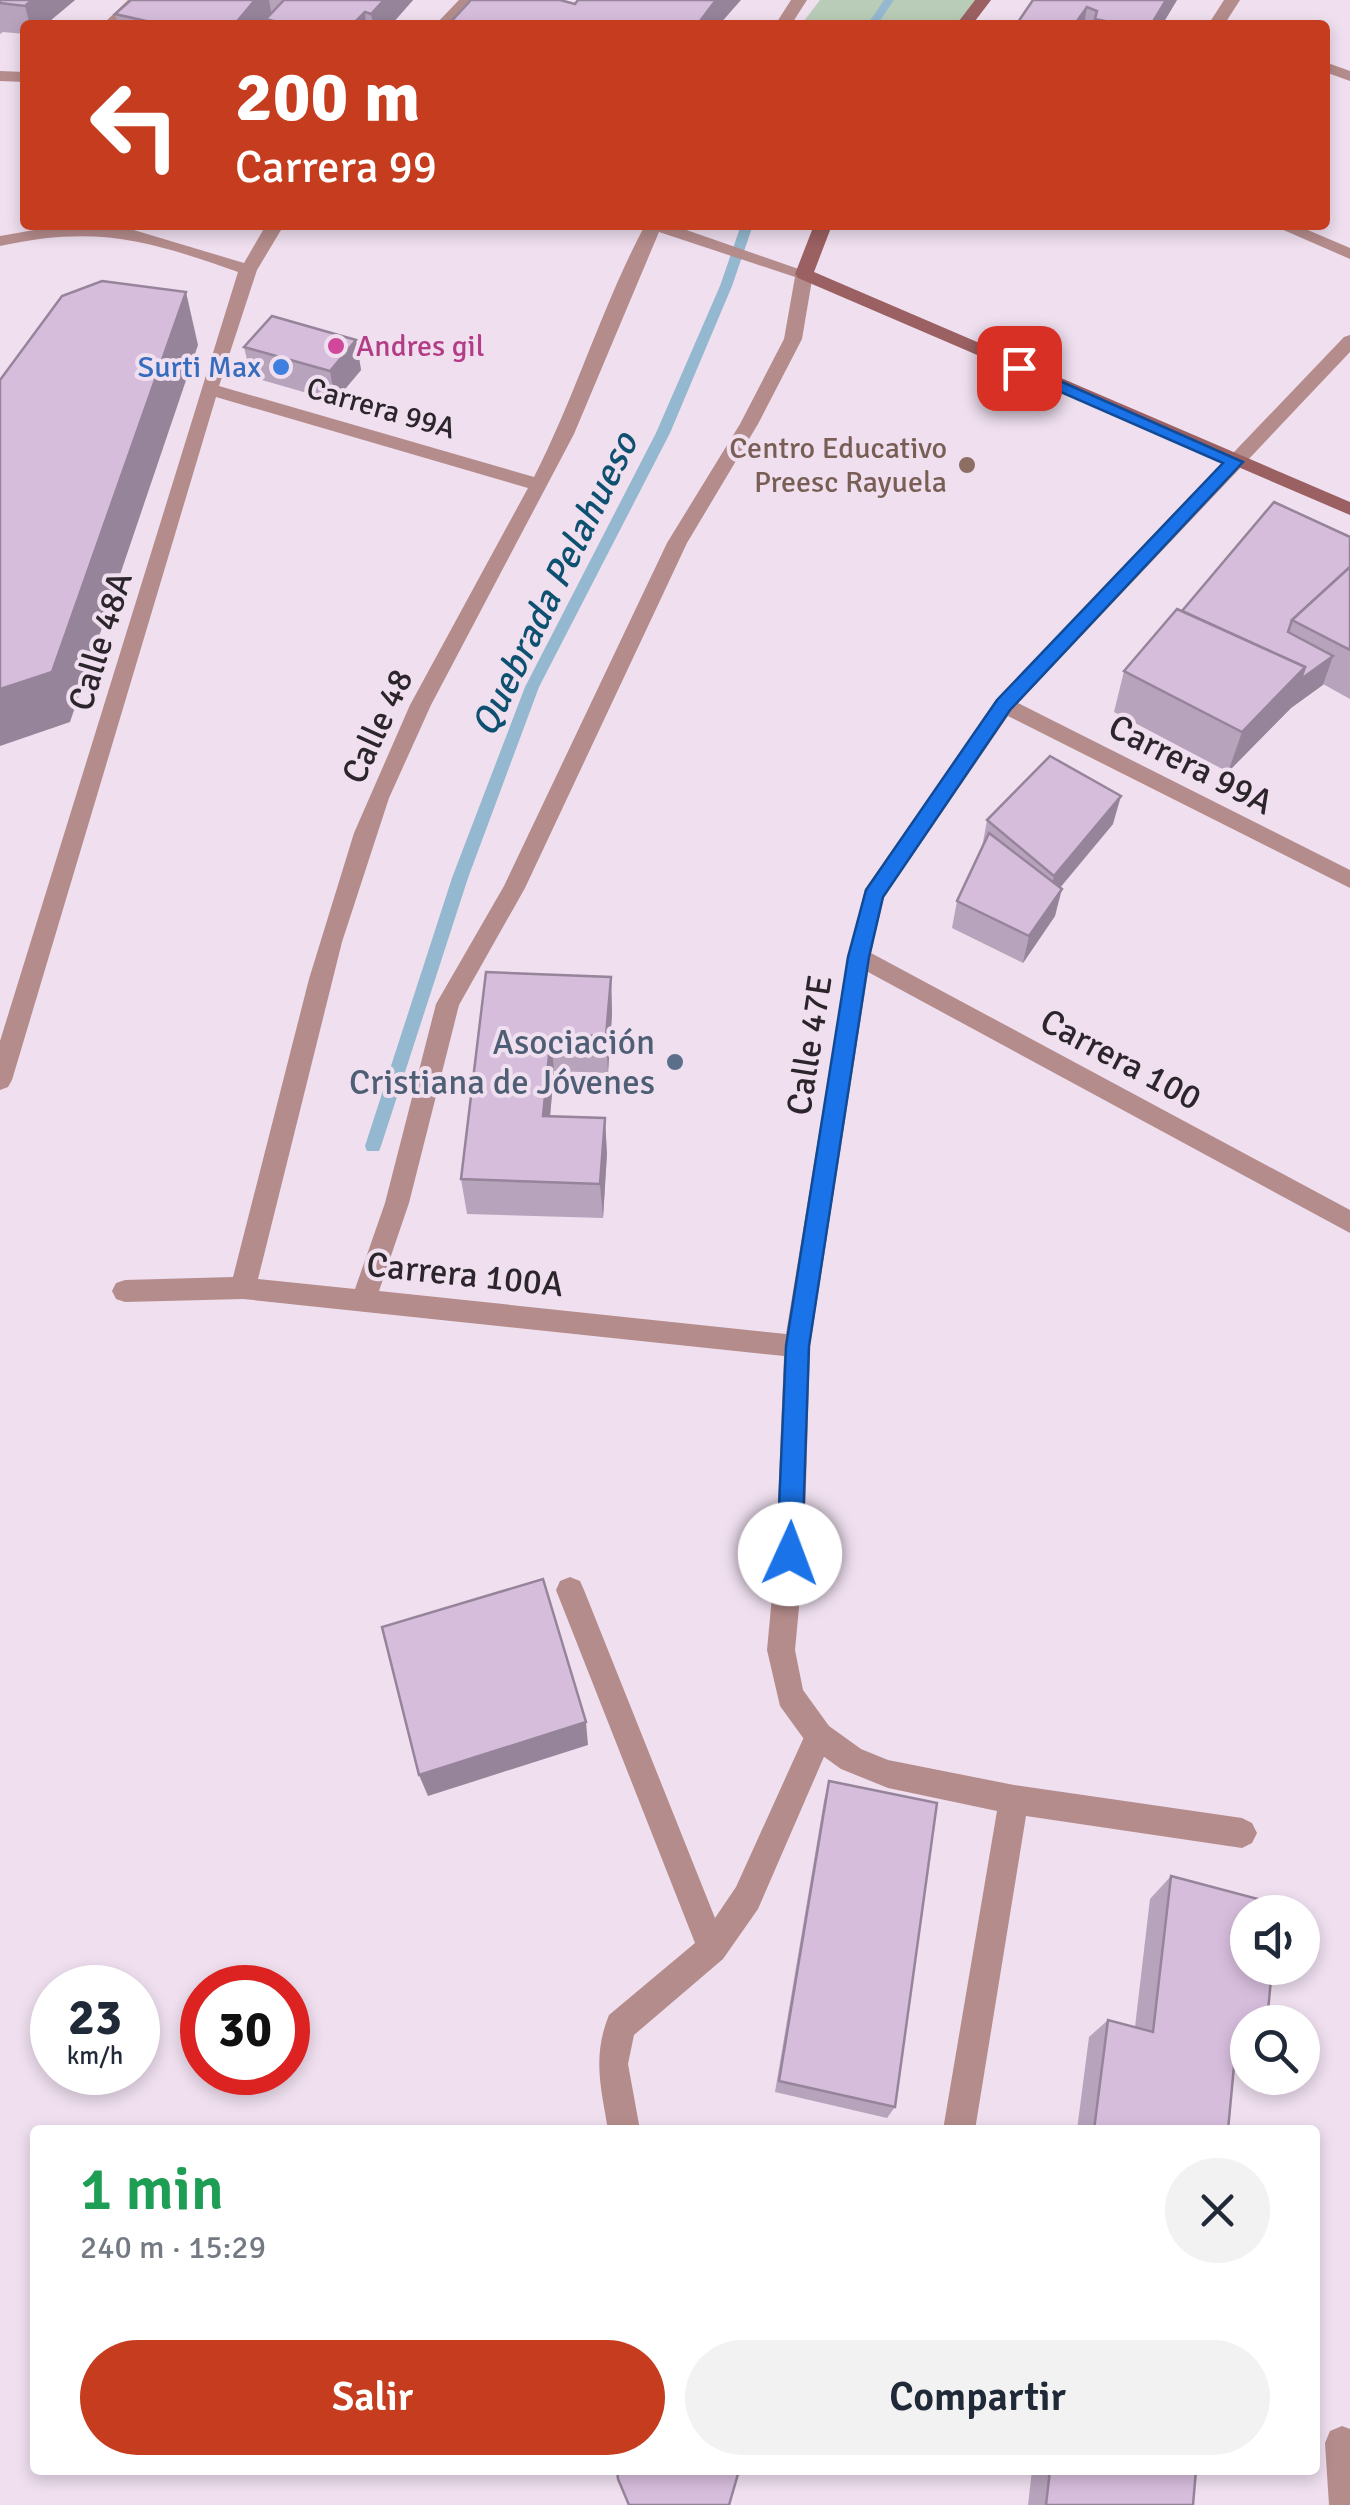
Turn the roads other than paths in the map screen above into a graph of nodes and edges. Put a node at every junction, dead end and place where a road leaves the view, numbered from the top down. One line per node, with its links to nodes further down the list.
1 (137, 0): 4 (street)
2 (468, 0): 5 (street)
3 (983, 0): 6 (street)
4 (115, 20)
5 (449, 20)
6 (968, 20)
7 (49, 230): 14 (street)
8 (116, 230): 16 (street)
9 (272, 230): 16 (street, Calle 48A)
10 (651, 230): 21 (street, Calle 48)
11 (669, 230): 17 (street)
12 (820, 230): 17 (street)
13 (1293, 230): 15 (street)
14 (0, 241)
15 (1350, 254)
16 (248, 270): 19 (street, Calle 48A)
17 (795, 270): 20 (street); 30 (street)
18 (1350, 341): 20 (street, Calle 47E)
19 (209, 389): 21 (street, Carrera 99A); 26 (street, Calle 48A)
20 (1234, 462): 22 (street); 23 (street, Calle 47E)
21 (537, 484): 28 (street, Calle 48)
22 (1350, 509)
23 (1004, 705): 24 (street, Carrera 99A); 25 (street, Calle 47E)
24 (1350, 880)
25 (858, 957): 27 (street, Carrera 100); 31 (street, Calle 47E)
26 (0, 1080)
27 (1350, 1222)
28 (243, 1288): 29 (street, Carrera 100A); 30 (street, Carrera 100A)
29 (125, 1292)
30 (364, 1298): 31 (street, Carrera 100A)
31 (797, 1346): 33 (street, Calle 47E)
32 (570, 1590): 36 (street)
33 (818, 1736): 34 (street); 36 (street)
34 (1014, 1800): 35 (street); 38 (street)
35 (1242, 1833)
36 (712, 1948): 37 (street)
37 (623, 2125)
38 (959, 2125)
39 (1342, 2443): 40 (street)
40 (1346, 2505)

